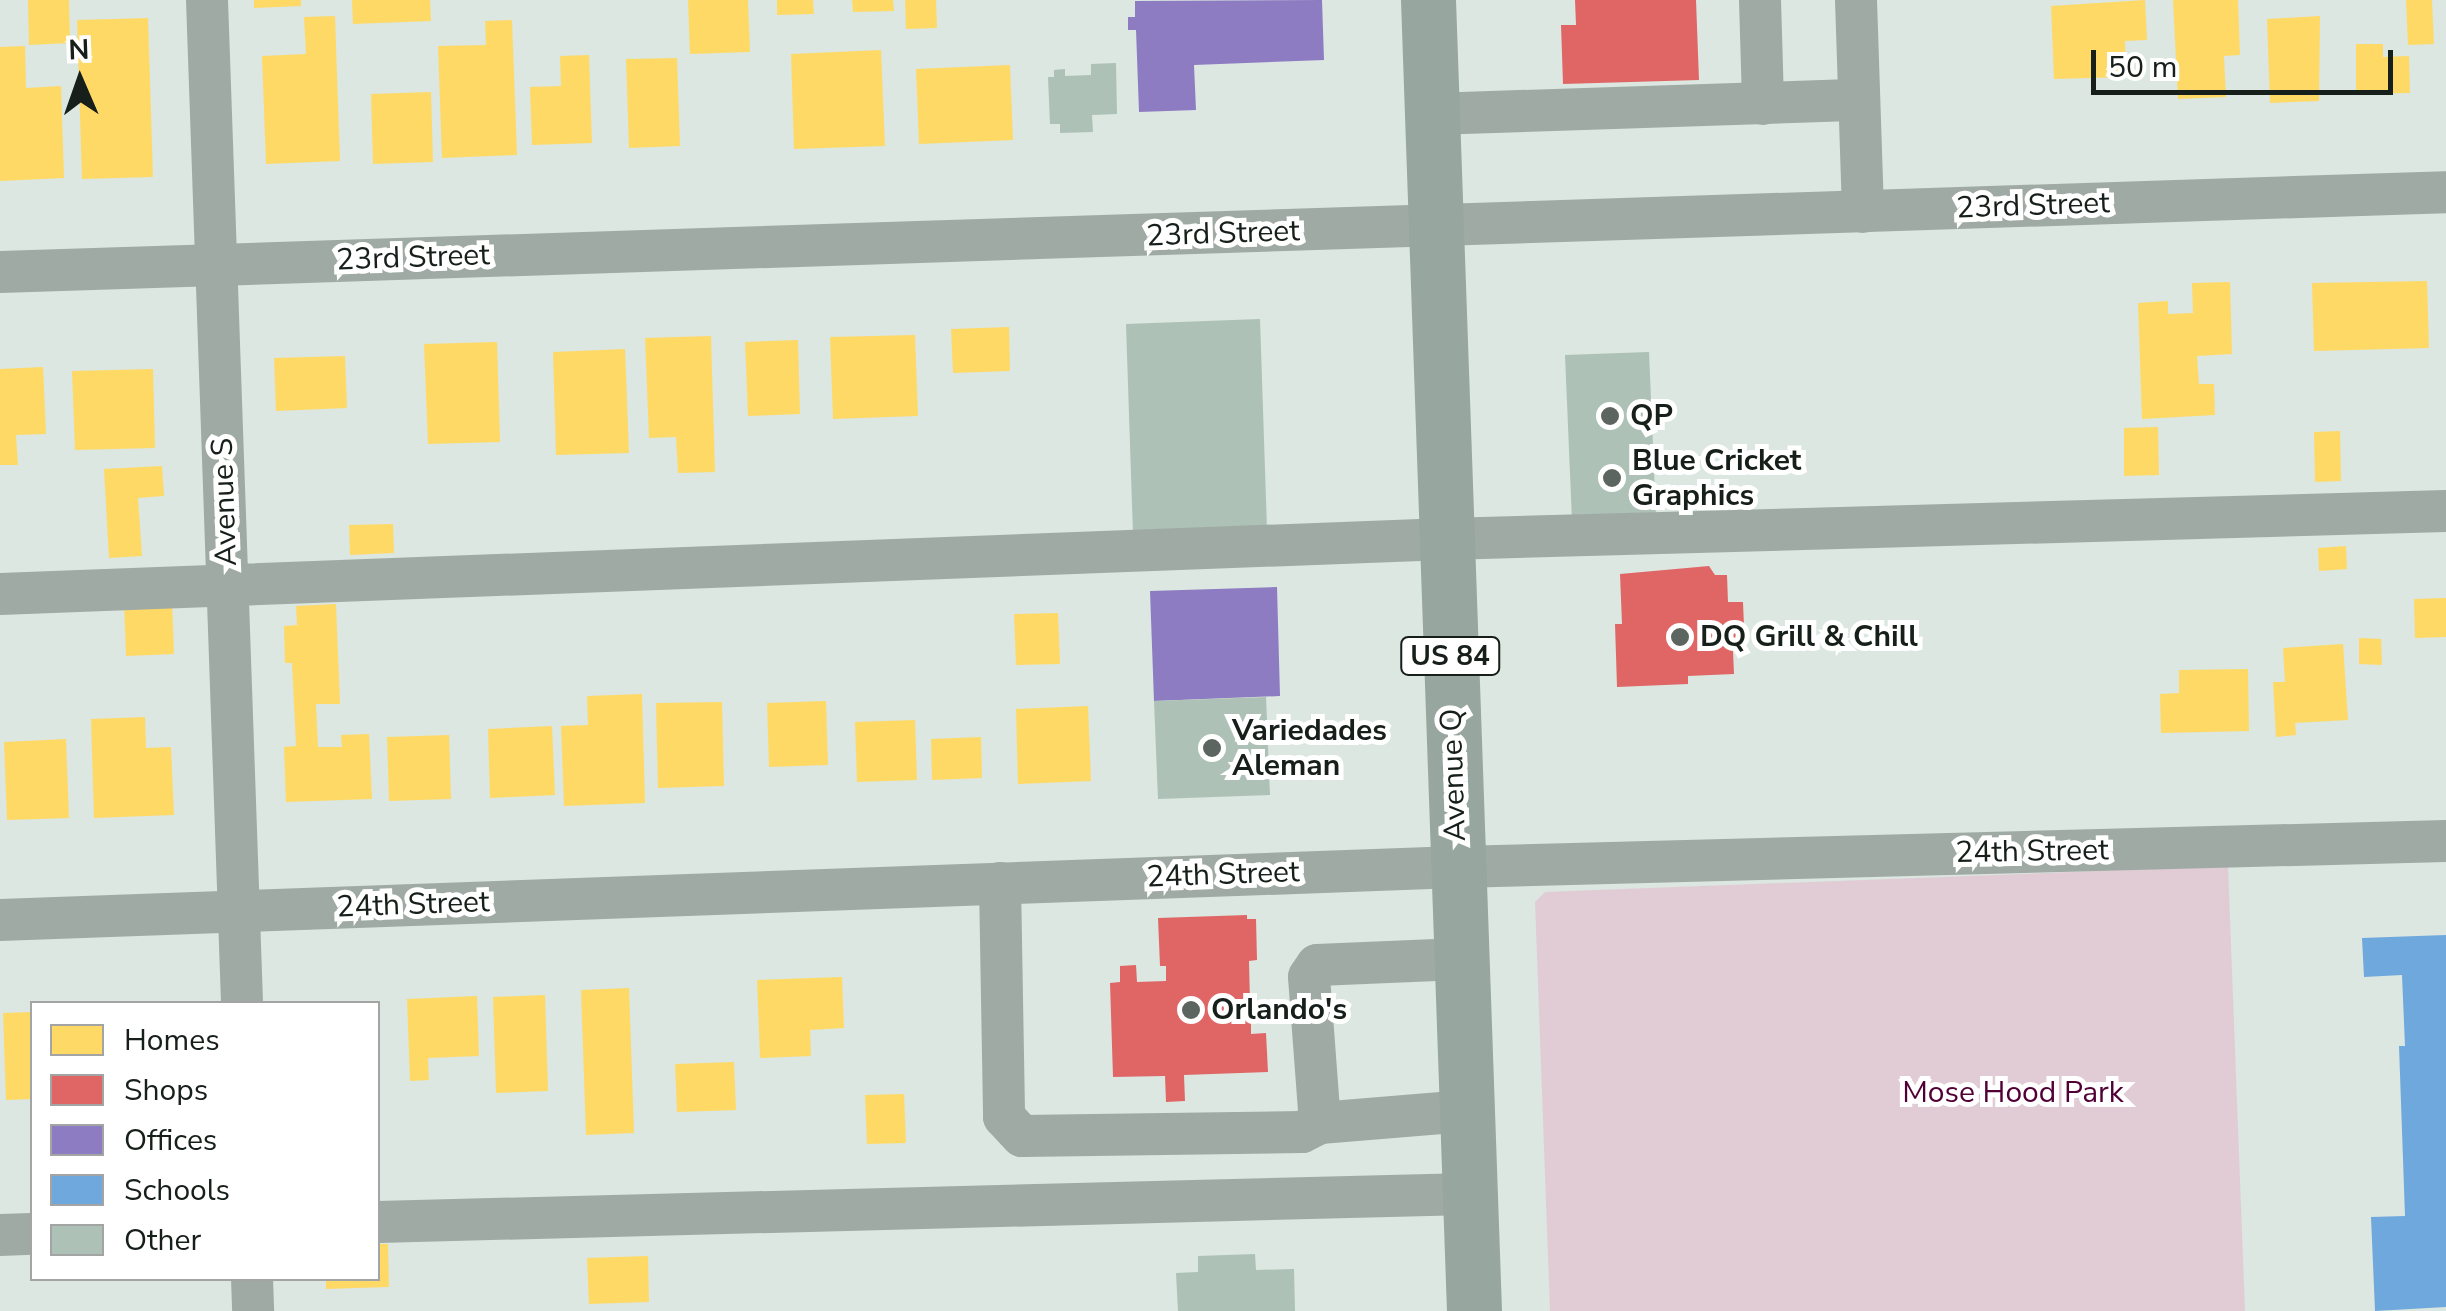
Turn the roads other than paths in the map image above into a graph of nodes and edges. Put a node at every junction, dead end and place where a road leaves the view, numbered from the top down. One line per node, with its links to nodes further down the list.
1 (206, 0): 11 (street, Avenue S)
2 (1428, 0): 7 (highway, Avenue Q / US 84)
3 (1760, 0): 6 (street)
4 (1856, 0): 5 (street)
5 (1859, 100): 6 (street); 9 (street)
6 (1763, 104): 7 (street)
7 (1432, 114): 10 (highway, Avenue Q / US 84)
8 (2446, 192): 9 (street, 23rd Street)
9 (1862, 212): 10 (street, 23rd Street)
10 (1436, 227): 11 (street, 23rd Street); 14 (highway, Avenue Q / US 84)
11 (216, 264): 12 (street, 23rd Street); 15 (street, Avenue S)
12 (0, 272)
13 (2446, 510): 14 (street)
14 (1446, 539): 15 (street); 18 (highway, Avenue Q / US 84)
15 (228, 587): 16 (street); 20 (street, Avenue S)
16 (0, 594)
17 (2446, 841): 18 (street, 24th Street)
18 (1457, 867): 19 (street, 24th Street); 22 (highway, Avenue Q / US 84)
19 (1000, 883): 20 (street, 24th Street); 25 (street)
20 (239, 911): 21 (street, 24th Street); 23 (street, Avenue S)
21 (0, 920)
22 (1460, 958): 24 (highway, Avenue Q / US 84); 25 (street)
23 (242, 1001)
24 (1466, 1111): 25 (street); 26 (highway, Avenue Q / US 84)
25 (1320, 1122)
26 (1469, 1194): 27 (street); 32 (highway, Avenue Q / US 84)
27 (380, 1222)
28 (30, 1234): 29 (street)
29 (0, 1235)
30 (252, 1281): 31 (street)
31 (253, 1311)
32 (1474, 1311)

